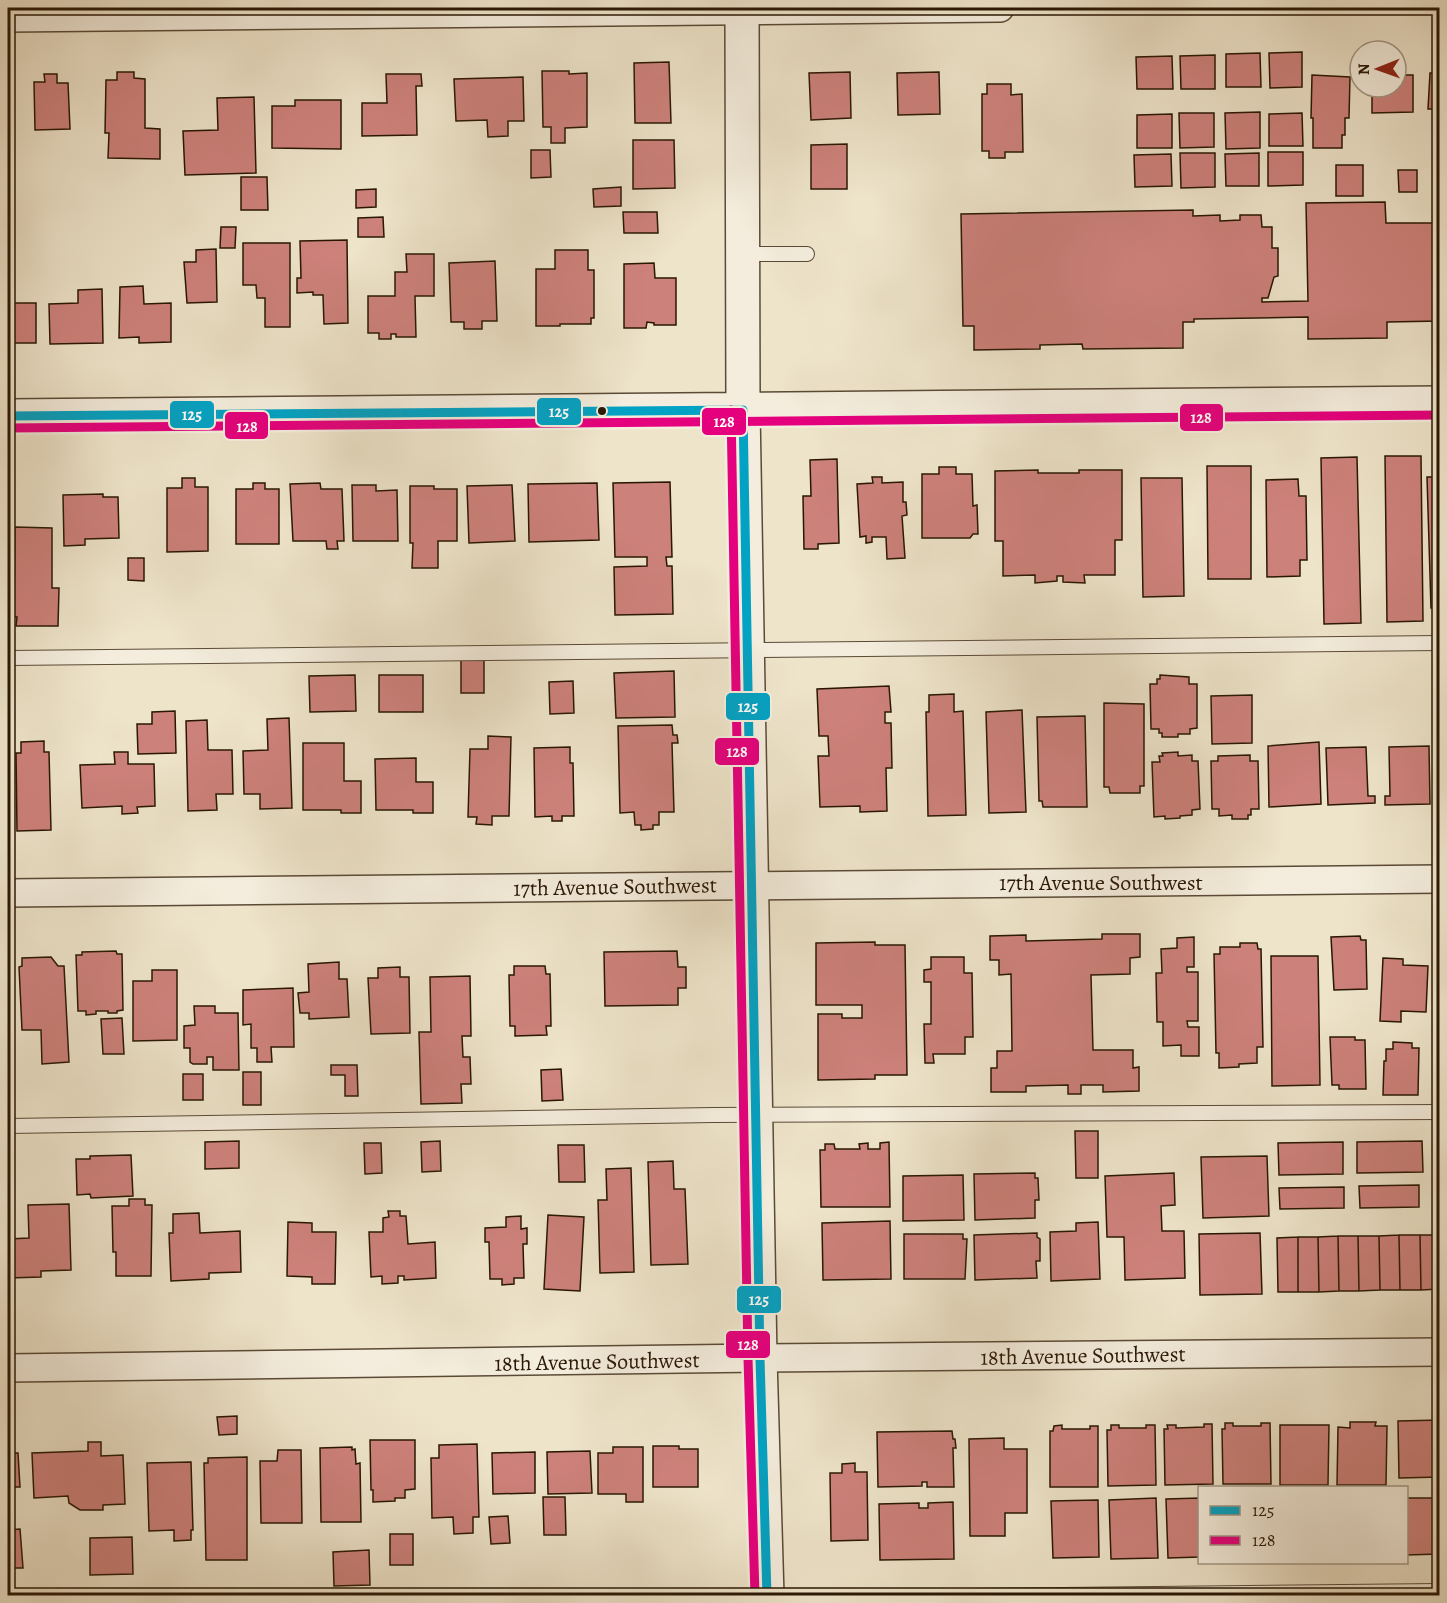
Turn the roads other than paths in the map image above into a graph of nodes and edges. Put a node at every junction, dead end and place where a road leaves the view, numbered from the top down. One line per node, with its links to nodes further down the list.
1 (1000, 8): 2 (street)
2 (742, 9): 3 (street); 4 (street)
3 (8, 18)
4 (743, 254): 5 (lane); 7 (street)
5 (807, 254)
6 (1440, 403): 7 (street)
7 (743, 410): 8 (street); 10 (street)
8 (8, 416)
9 (1440, 643): 10 (lane)
10 (747, 651): 11 (lane); 13 (street)
11 (8, 658)
12 (1440, 879): 13 (street, 17th Avenue Southwest)
13 (751, 884): 14 (street, 17th Avenue Southwest); 16 (street)
14 (8, 893)
15 (1440, 1112): 16 (lane)
16 (756, 1115): 17 (lane); 19 (street)
17 (8, 1126)
18 (1440, 1352): 19 (street, 18th Avenue Southwest)
19 (760, 1358): 20 (street, 18th Avenue Southwest); 22 (street)
20 (8, 1368)
21 (1440, 1591): 23 (lane)
22 (767, 1596)
23 (971, 1596)

